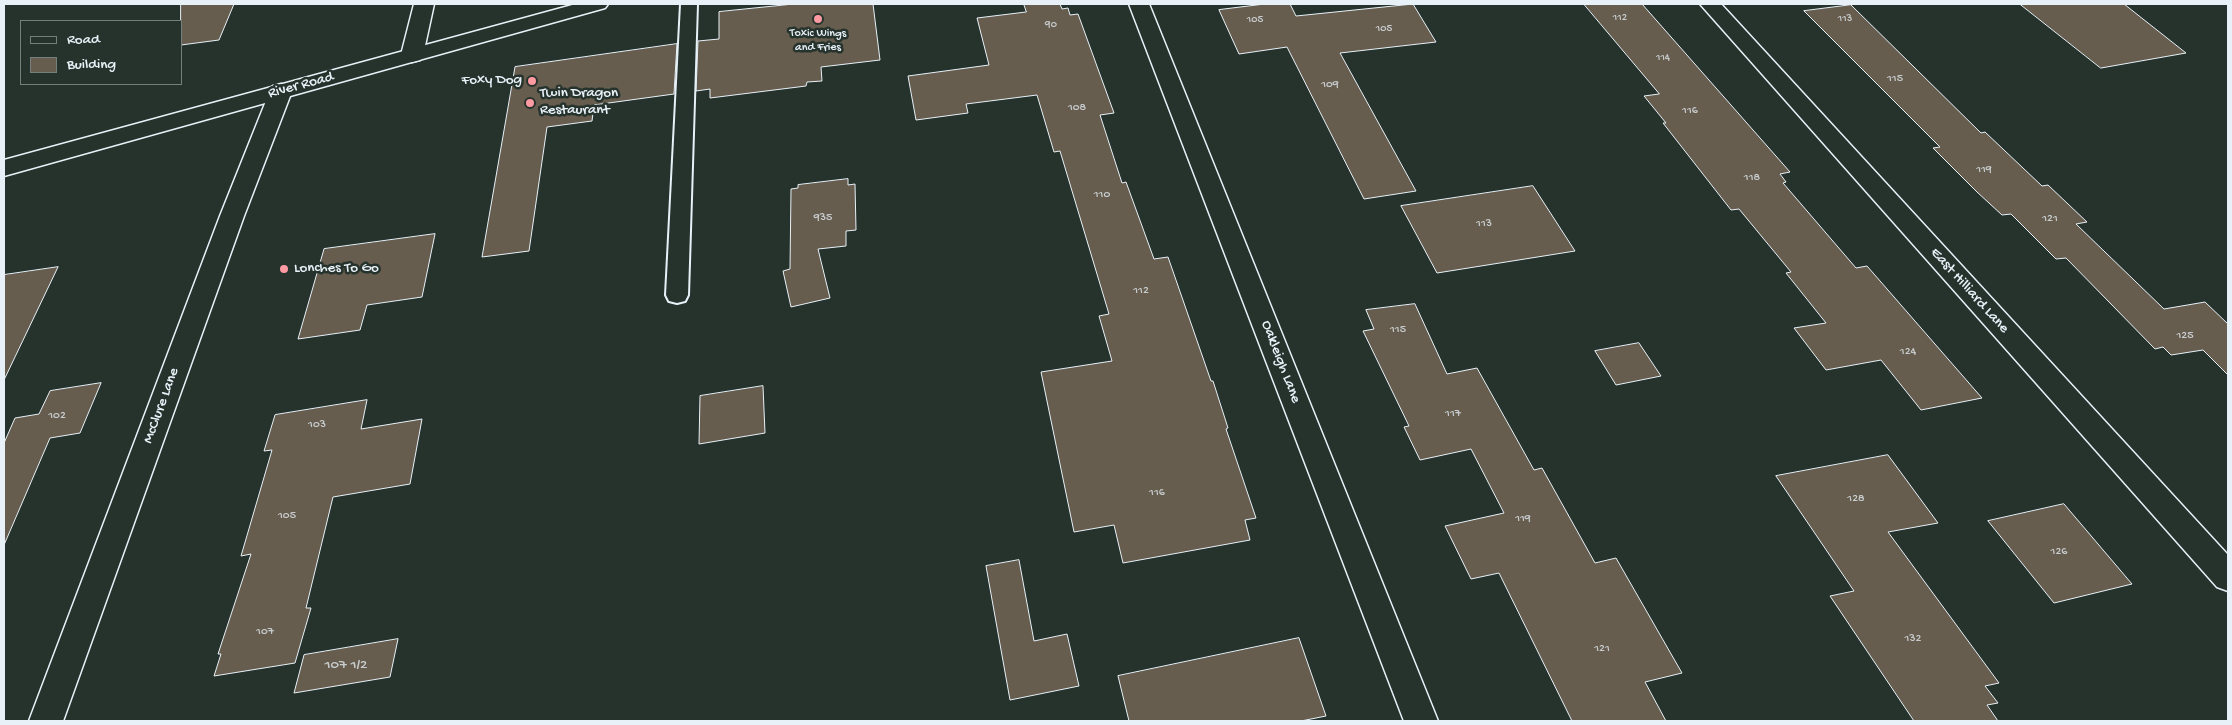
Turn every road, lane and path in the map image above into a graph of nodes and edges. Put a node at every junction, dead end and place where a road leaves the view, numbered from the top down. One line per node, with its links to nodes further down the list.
1 (424, 4): 6 (street)
2 (598, 4): 6 (street, River Road)
3 (689, 4): 9 (lane)
4 (1139, 4): 12 (street, Oakleigh Lane)
5 (1710, 4): 10 (street, East Hilliard Lane)
6 (412, 55): 7 (street, River Road)
7 (281, 92): 8 (street, River Road); 11 (street, McClure Lane)
8 (4, 168)
9 (677, 295)
10 (2228, 577)
11 (46, 721)
12 (1421, 721)

